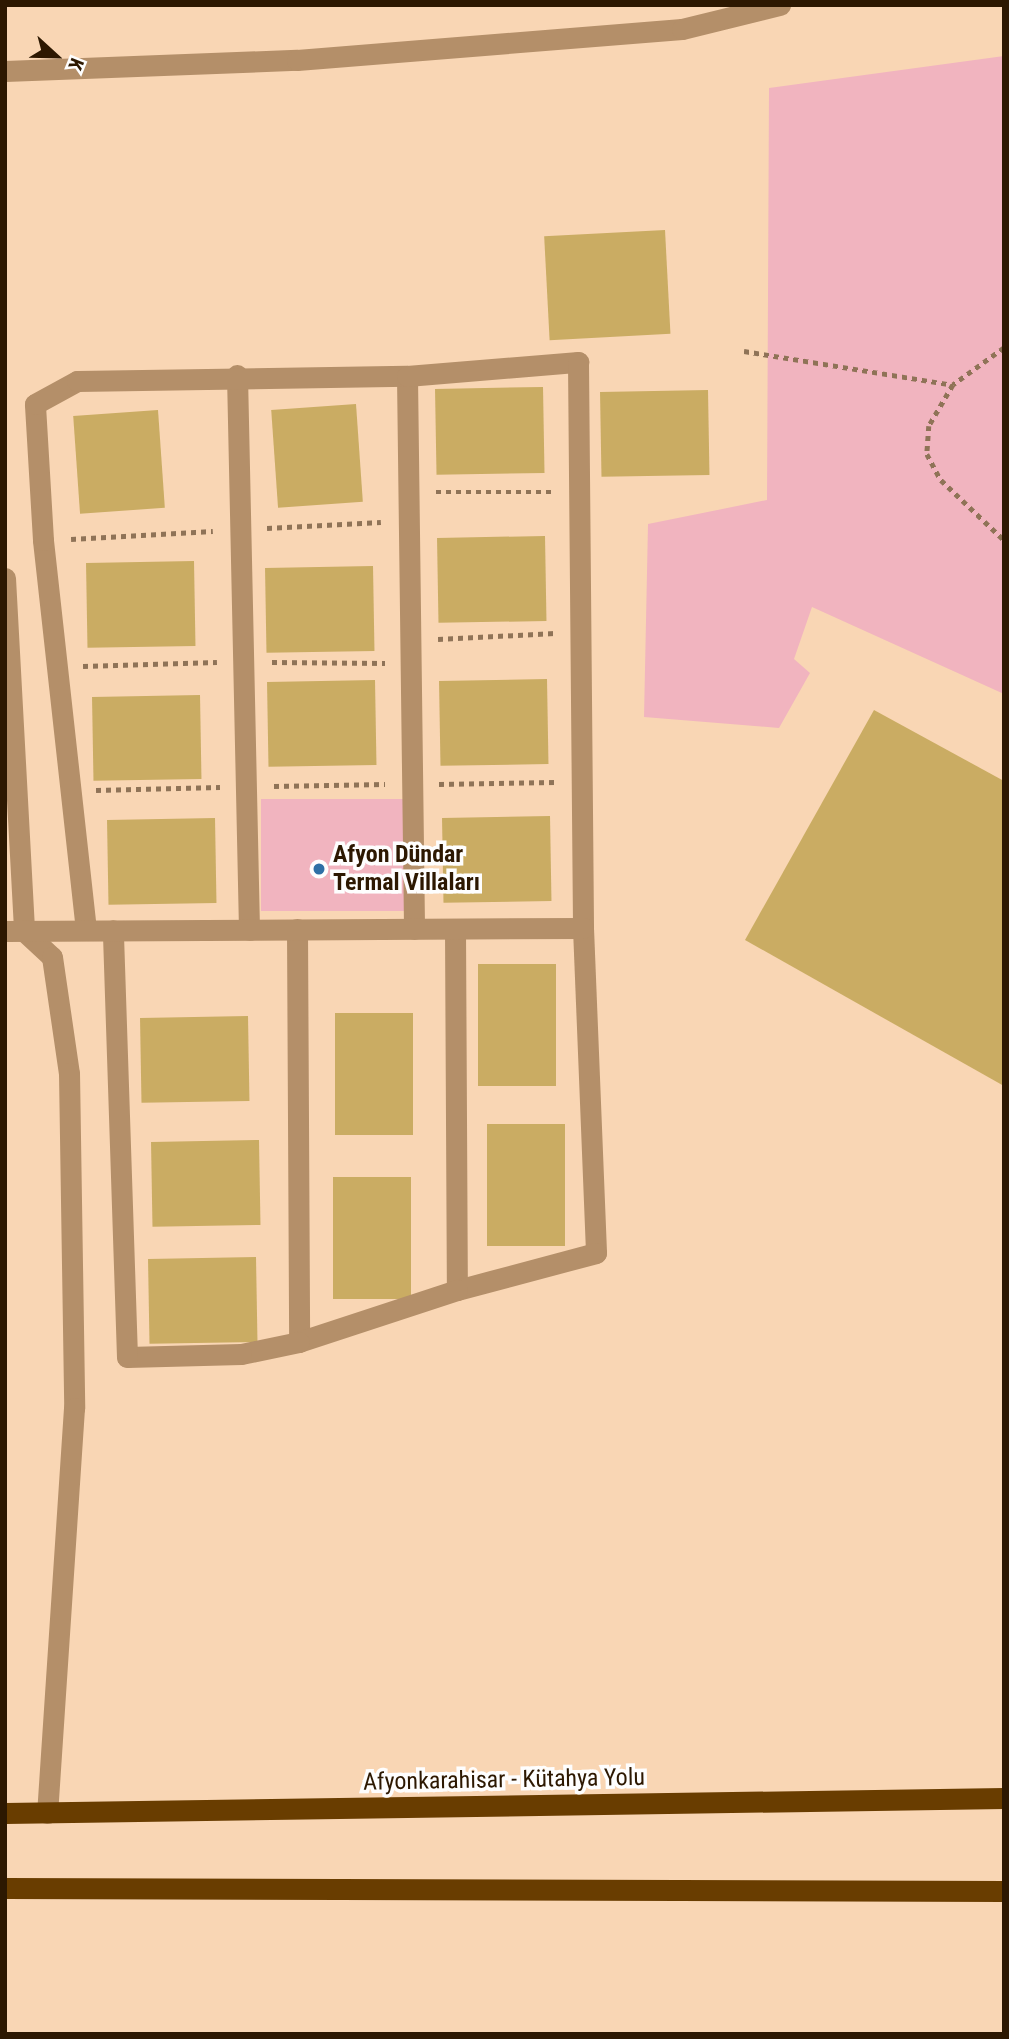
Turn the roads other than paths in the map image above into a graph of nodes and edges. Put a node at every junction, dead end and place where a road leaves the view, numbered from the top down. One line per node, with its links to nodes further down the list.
1 (780, 5): 2 (street)
2 (5, 71)
3 (237, 375): 4 (street); 10 (street); 12 (street)
4 (407, 376): 6 (street); 8 (street)
5 (5, 578): 13 (street)
6 (583, 928): 9 (street); 14 (street)
7 (297, 929): 8 (street); 12 (street); 15 (street)
8 (414, 929): 9 (street)
9 (456, 929): 14 (street)
10 (86, 930): 11 (street); 13 (street)
11 (113, 930): 12 (street); 15 (street)
12 (249, 930)
13 (15, 931): 18 (street)
14 (457, 1290): 15 (street)
15 (299, 1342)
16 (1004, 1798): 18 (highway, Afyonkarahisar - Kütahya Yolu)
17 (5, 1813): 18 (highway, Afyonkarahisar - Kütahya Yolu)
18 (47, 1813)
19 (5, 1888): 20 (highway)
20 (1004, 1891)

